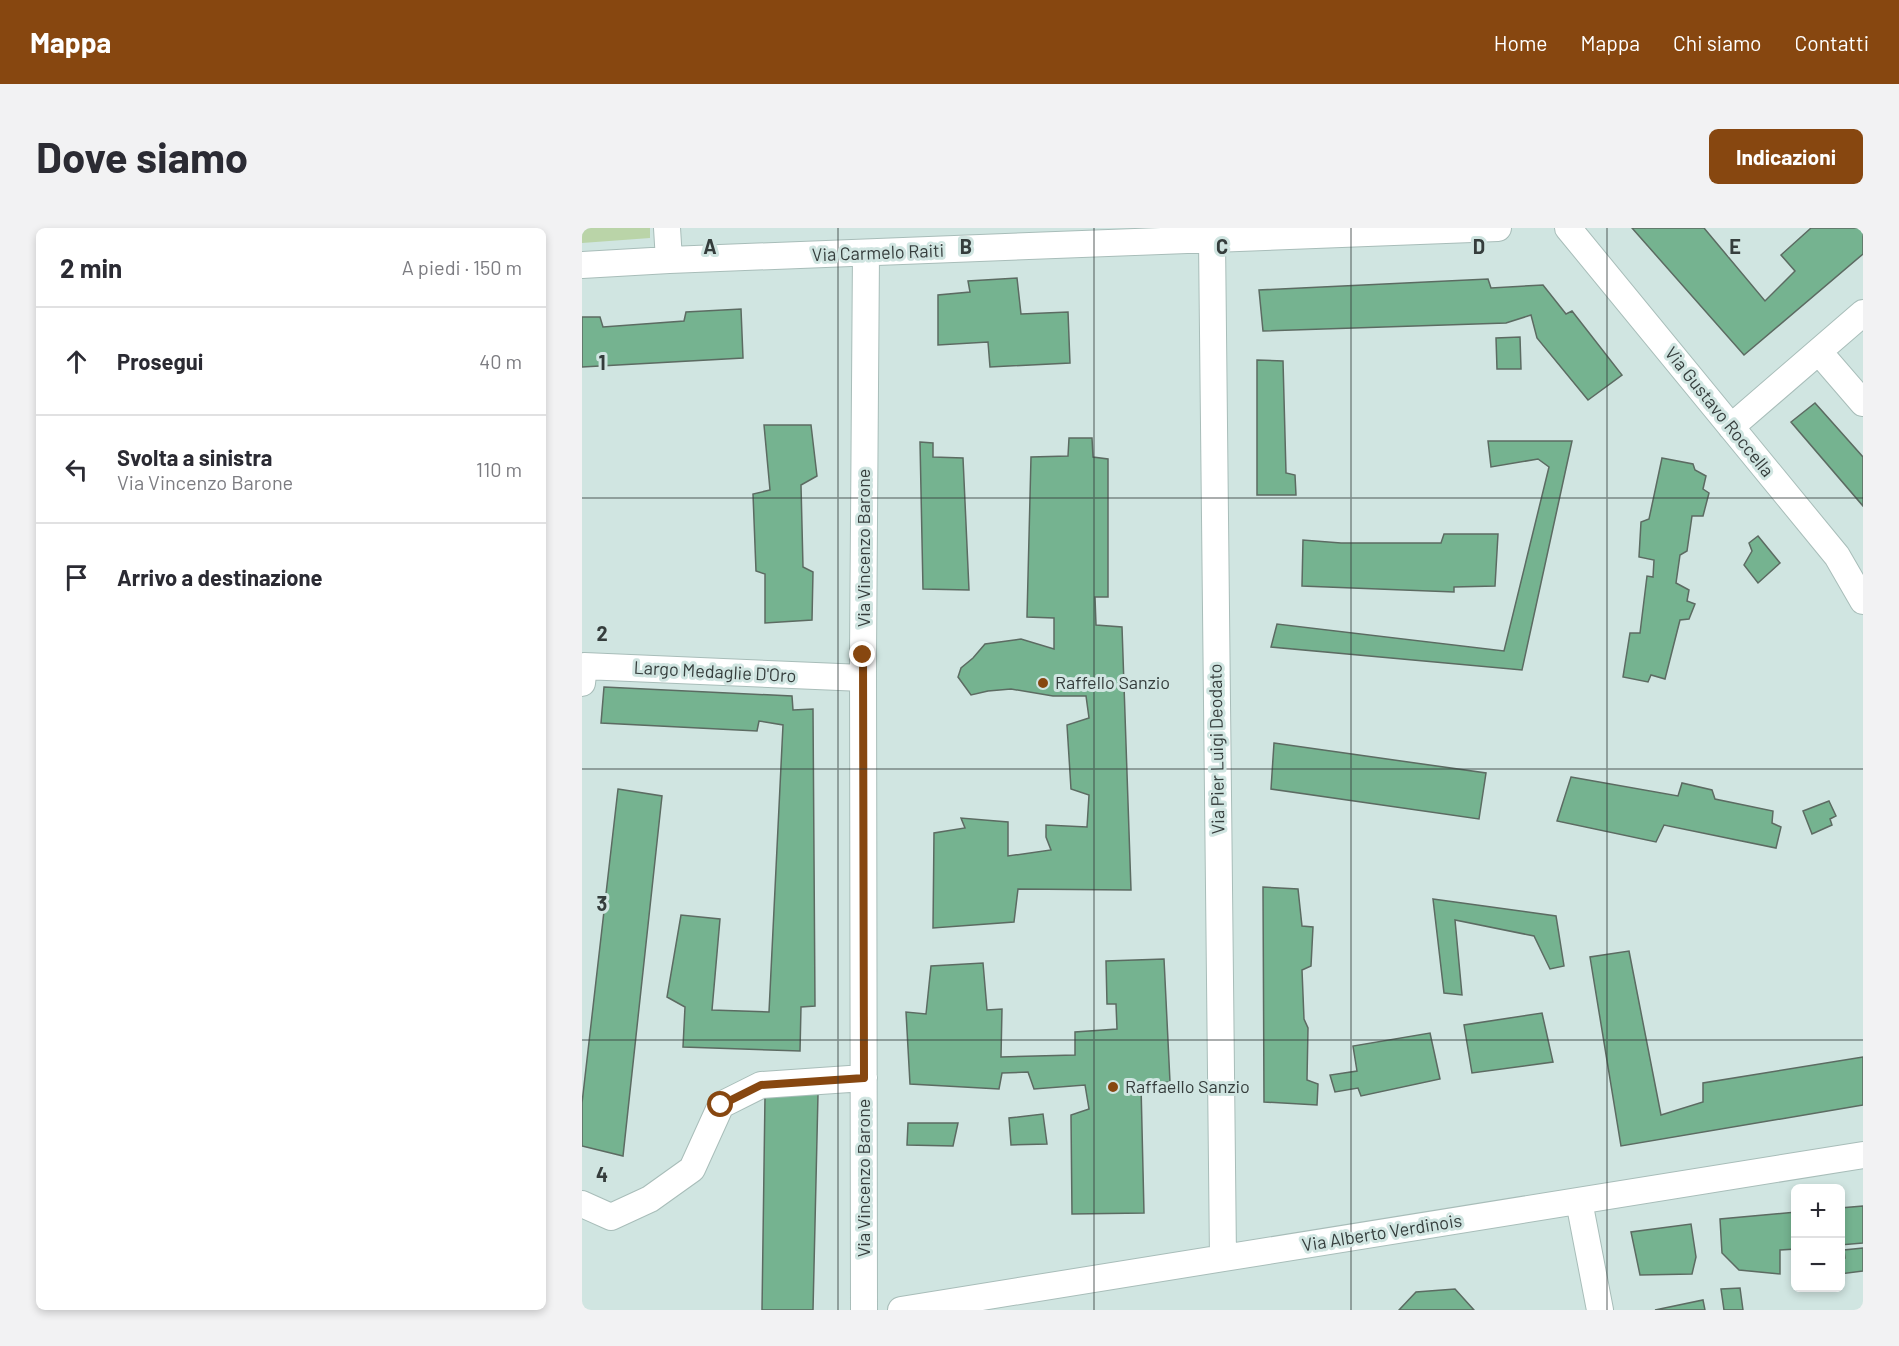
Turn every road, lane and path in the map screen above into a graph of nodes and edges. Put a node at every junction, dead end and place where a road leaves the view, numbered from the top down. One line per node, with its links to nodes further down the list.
1 (667, 228): 6 (street)
2 (1498, 228): 4 (street, Via Carmelo Raiti)
3 (1568, 228): 11 (street, Via Gustavo Roccella)
4 (1212, 240): 5 (street, Via Carmelo Raiti); 19 (street, Via Pier Luigi Deodato)
5 (866, 253): 6 (street, Via Carmelo Raiti); 13 (street, Via Vincenzo Barone)
6 (669, 260): 7 (street, Via Carmelo Raiti)
7 (582, 265)
8 (1863, 313): 9 (street)
9 (1820, 352): 10 (street); 11 (street)
10 (1863, 403)
11 (1731, 427): 12 (street, Via Gustavo Roccella)
12 (1863, 601)
13 (863, 678): 14 (street, Largo Medaglie D'Oro); 15 (street, Via Vincenzo Barone)
14 (582, 683)
15 (864, 1078): 18 (street); 20 (street, Via Vincenzo Barone)
16 (1863, 1155): 17 (street, Via Alberto Verdinois)
17 (1579, 1201): 19 (street, Via Alberto Verdinois); 22 (street)
18 (582, 1204)
19 (1223, 1258): 21 (street, Via Alberto Verdinois)
20 (864, 1310)
21 (901, 1310)
22 (1600, 1310)

